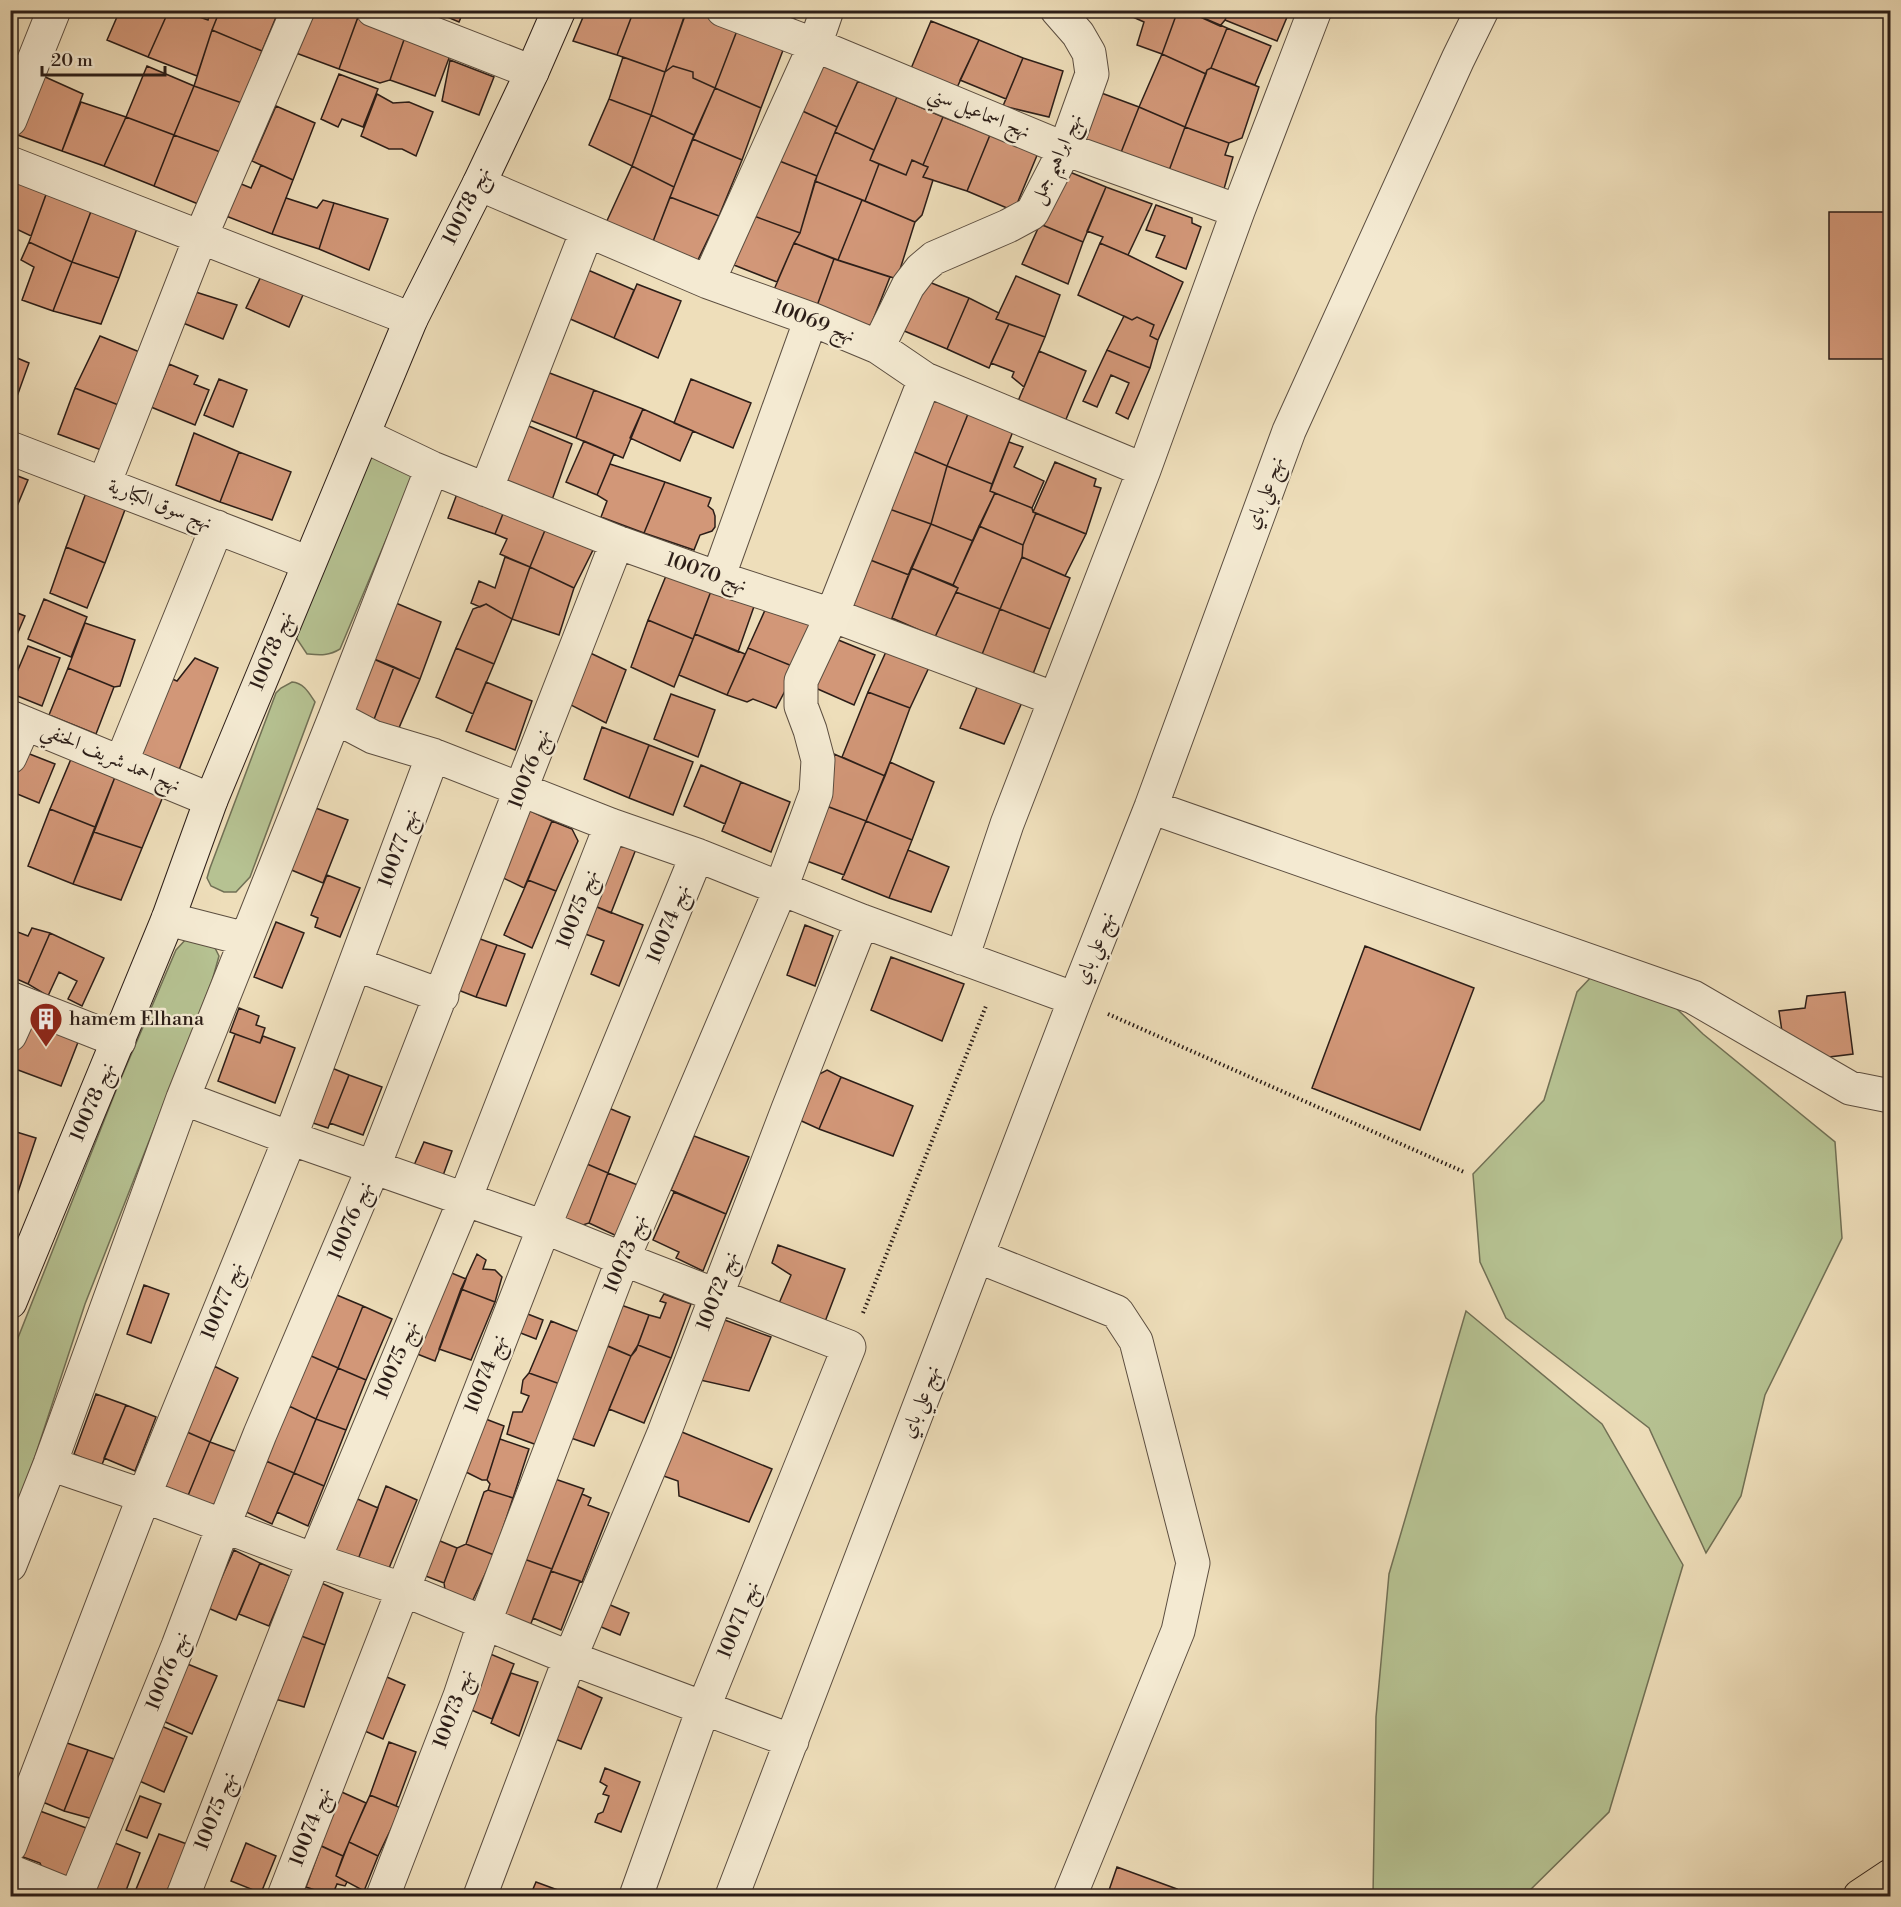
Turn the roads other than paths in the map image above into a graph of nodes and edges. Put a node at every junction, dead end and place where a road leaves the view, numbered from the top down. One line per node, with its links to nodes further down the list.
1 (54, 10): 12 (street)
2 (298, 10): 18 (street)
3 (373, 10): 11 (street)
4 (559, 10): 11 (street, نهج 10078)
5 (723, 10): 10 (street, نهج اسماعيل سني)
6 (827, 10): 10 (street)
7 (1058, 10): 13 (street, نهج ابراهيم جمل)
8 (1315, 10): 16 (street)
9 (1482, 10): 43 (street, نهج علي باي)
10 (815, 45): 13 (street, نهج اسماعيل سني); 19 (street)
11 (532, 72): 15 (street, نهج 10078)
12 (10, 120)
13 (1065, 149): 16 (street, نهج اسماعيل سني); 22 (street, نهج ابراهيم جمل)
14 (10, 163): 18 (street)
15 (479, 184): 17 (street, نهج 10069); 20 (street, نهج 10078)
16 (1238, 211): 27 (street)
17 (587, 231): 19 (street, نهج 10069); 29 (street)
18 (201, 236): 20 (street); 28 (street)
19 (708, 282): 21 (street, نهج 10069)
20 (411, 319): 24 (street, نهج 10078)
21 (810, 319): 22 (street, نهج 10069); 33 (street)
22 (878, 347): 23 (street, نهج 10069)
23 (925, 379): 27 (street, نهج 10069); 34 (street, نهج 10073)
24 (363, 435): 26 (street, نهج 10070); 32 (street, نهج 10078)
25 (10, 448): 28 (street, نهج سوق الكبارية)
26 (432, 468): 29 (street, نهج 10070); 36 (street)
27 (1144, 470): 35 (street)
28 (104, 484): 30 (street, نهج سوق الكبارية)
29 (486, 490): 31 (street, نهج 10070)
30 (217, 527): 32 (street, نهج سوق الكبارية); 40 (street)
31 (617, 542): 33 (street, نهج 10070); 41 (street, نهج 10076)
32 (309, 563): 42 (street, نهج 10078)
33 (718, 578): 34 (street, نهج 10070)
34 (832, 615): 35 (street, نهج 10070); 46 (street, نهج 10073)
35 (1055, 699): 50 (street)
36 (335, 717): 38 (street); 49 (street)
37 (18, 720): 39 (street); 40 (street, نهج احمد شريف الحنفي)
38 (433, 755): 41 (street); 51 (street, نهج 10077)
39 (10, 757)
40 (121, 763): 42 (street, نهج احمد شريف الحنفي)
41 (522, 790): 44 (street); 52 (street, نهج 10076)
42 (211, 800): 47 (street, نهج 10078)
43 (1151, 807): 53 (street, نهج علي باي); 57 (street)
44 (611, 825): 45 (street); 61 (street, نهج 10075)
45 (697, 855): 46 (street); 62 (street, نهج 10074)
46 (781, 888): 48 (street); 64 (street, نهج 10073)
47 (168, 919): 49 (street); 56 (street, نهج 10078)
48 (862, 921): 50 (street); 66 (street, نهج 10072)
49 (246, 939): 58 (street)
50 (962, 958): 53 (street)
51 (355, 964): 52 (street); 59 (street, نهج 10077)
52 (441, 996): 60 (street, نهج 10076)
53 (1075, 999): 63 (street, نهج علي باي)
54 (17, 1001): 55 (street); 56 (street)
55 (10, 1035)
56 (119, 1041): 65 (street, نهج 10078)
57 (1890, 1096)
58 (183, 1098): 59 (street); 67 (street)
59 (290, 1138): 60 (street); 68 (street, نهج 10077)
60 (374, 1166): 61 (street); 69 (street, نهج 10076)
61 (465, 1199): 62 (street); 71 (street, نهج 10075)
62 (544, 1227): 64 (street); 72 (street, نهج 10074)
63 (977, 1256): 76 (street, نهج علي باي); 87 (street)
64 (623, 1259): 66 (street); 73 (street, نهج 10073)
65 (13, 1287)
66 (717, 1294): 74 (street, نهج 10072); 75 (street, نهج 10071)
67 (50, 1464): 68 (street); 70 (street)
68 (144, 1496): 69 (street); 77 (street, نهج 10077)
69 (223, 1527): 71 (street); 80 (street, نهج 10076)
70 (14, 1546)
71 (314, 1560): 72 (street); 81 (street, نهج 10075)
72 (402, 1589): 73 (street); 82 (street, نهج 10074)
73 (484, 1624): 74 (street); 83 (street, نهج 10073)
74 (570, 1658): 75 (street); 84 (street, نهج 10072)
75 (703, 1709): 76 (street); 85 (street, نهج 10071)
76 (792, 1741): 86 (street, نهج علي باي)
77 (10, 1846)
78 (10, 1871): 80 (street)
79 (1890, 1875): 88 (highway)
80 (74, 1896)
81 (183, 1896)
82 (284, 1896)
83 (383, 1896)
84 (480, 1896)
85 (636, 1896)
86 (732, 1896)
87 (1070, 1896)
88 (1860, 1896)

